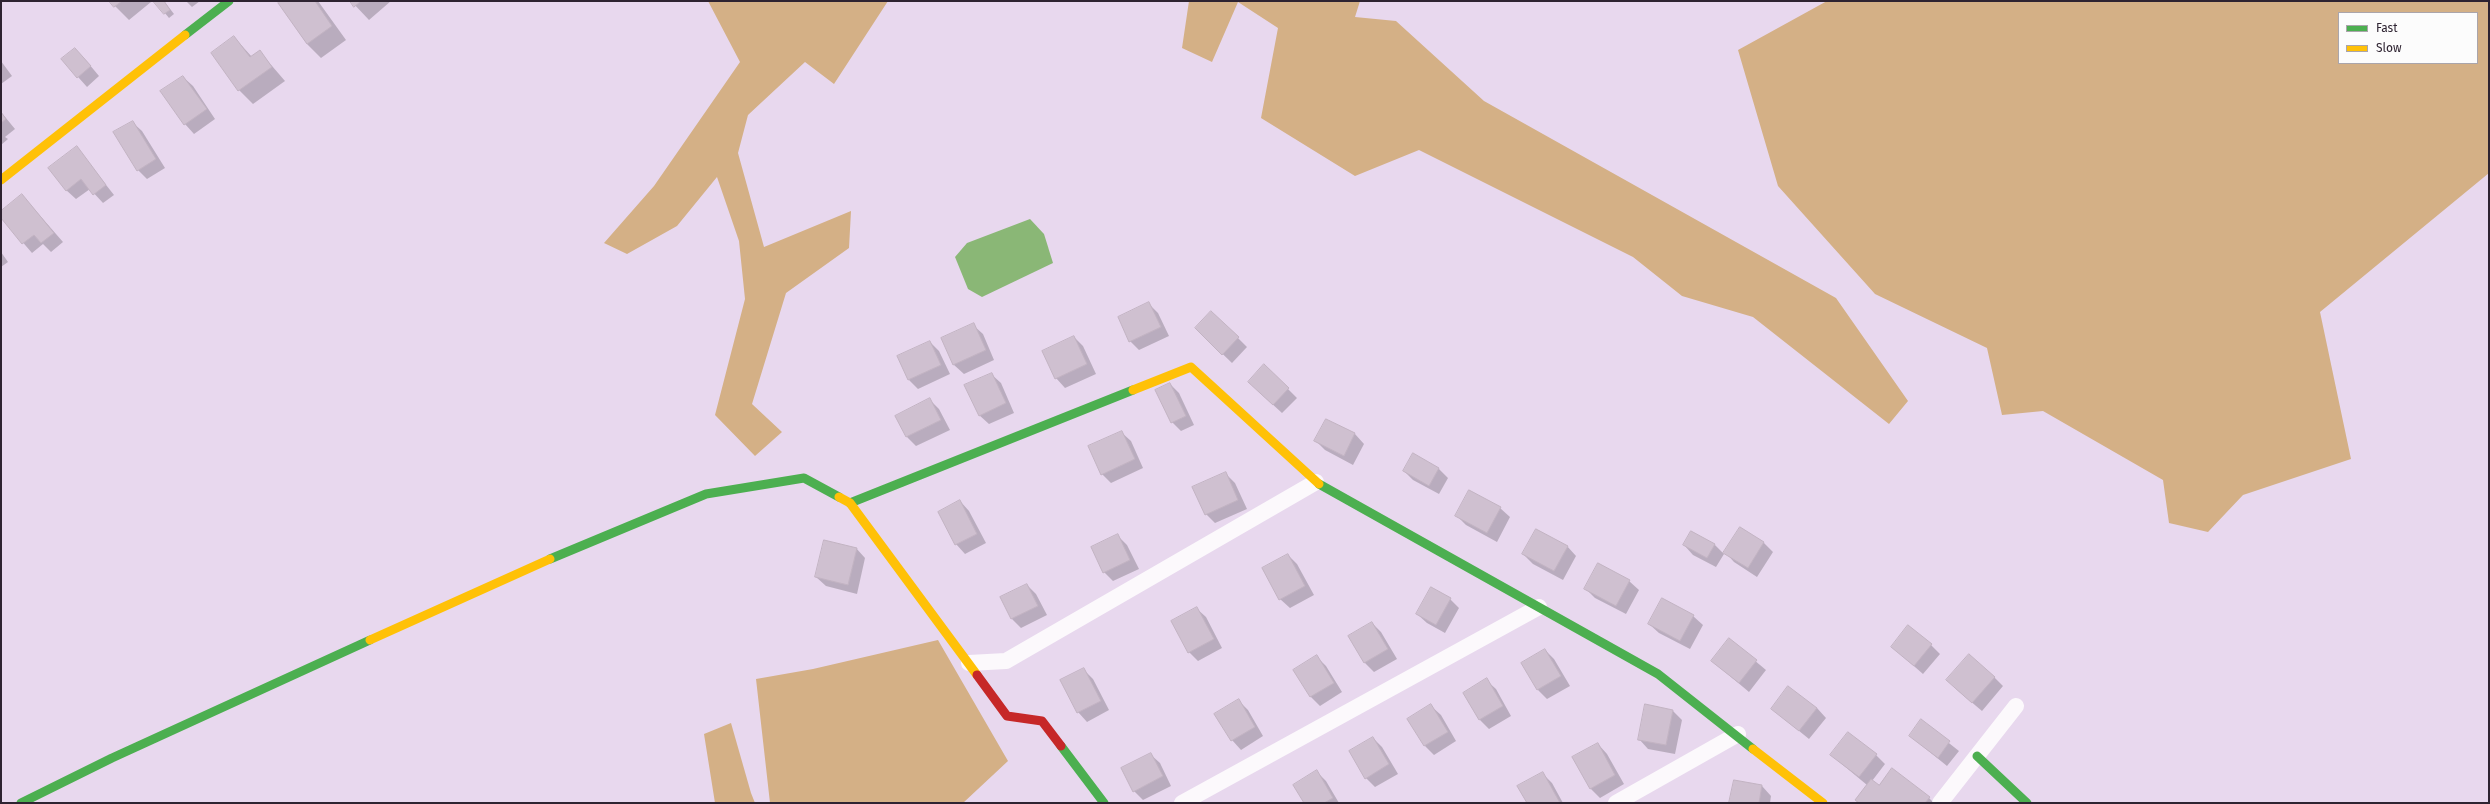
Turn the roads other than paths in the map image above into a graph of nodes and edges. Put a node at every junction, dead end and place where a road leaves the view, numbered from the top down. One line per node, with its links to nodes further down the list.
1 (229, 1): 2 (street)
2 (1, 180)
3 (1316, 482): 4 (street); 5 (street); 6 (street)
4 (850, 503): 6 (street); 10 (street)
5 (1539, 607): 8 (street); 12 (street)
6 (969, 663): 11 (street)
7 (2016, 706): 9 (street)
8 (1738, 734): 13 (street); 14 (street)
9 (1977, 756): 15 (street); 16 (street)
10 (21, 803)
11 (1104, 803)
12 (1182, 803)
13 (1616, 803)
14 (1823, 803)
15 (1940, 803)
16 (2027, 803)

